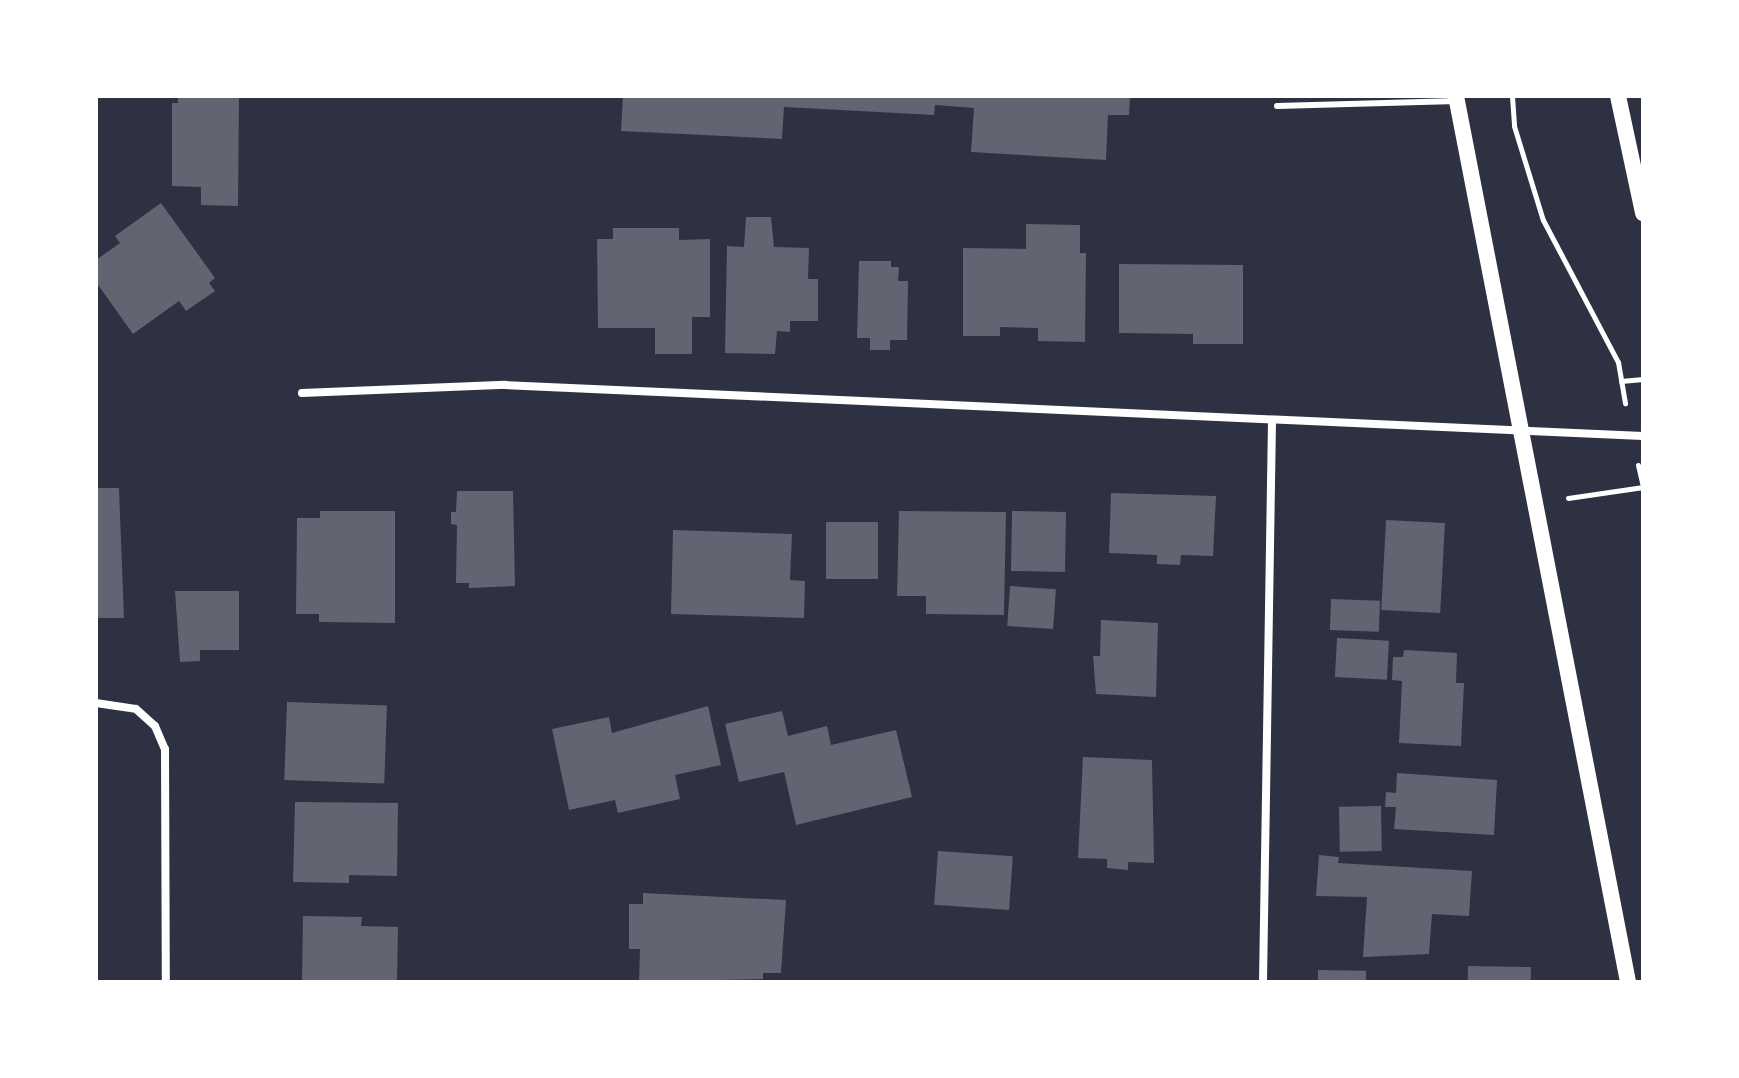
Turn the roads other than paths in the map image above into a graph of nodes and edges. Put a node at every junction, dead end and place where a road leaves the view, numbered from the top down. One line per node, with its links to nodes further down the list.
1 (1618, 96): 4 (main road)
2 (1456, 99): 3 (lane); 7 (main road)
3 (1277, 106)
4 (1643, 213)
5 (302, 393): 6 (street)
6 (1272, 422): 7 (street); 11 (street)
7 (1517, 430): 8 (street); 12 (main road)
8 (1643, 436)
9 (96, 703): 10 (street)
10 (166, 982)
11 (1263, 982)
12 (1628, 982)

